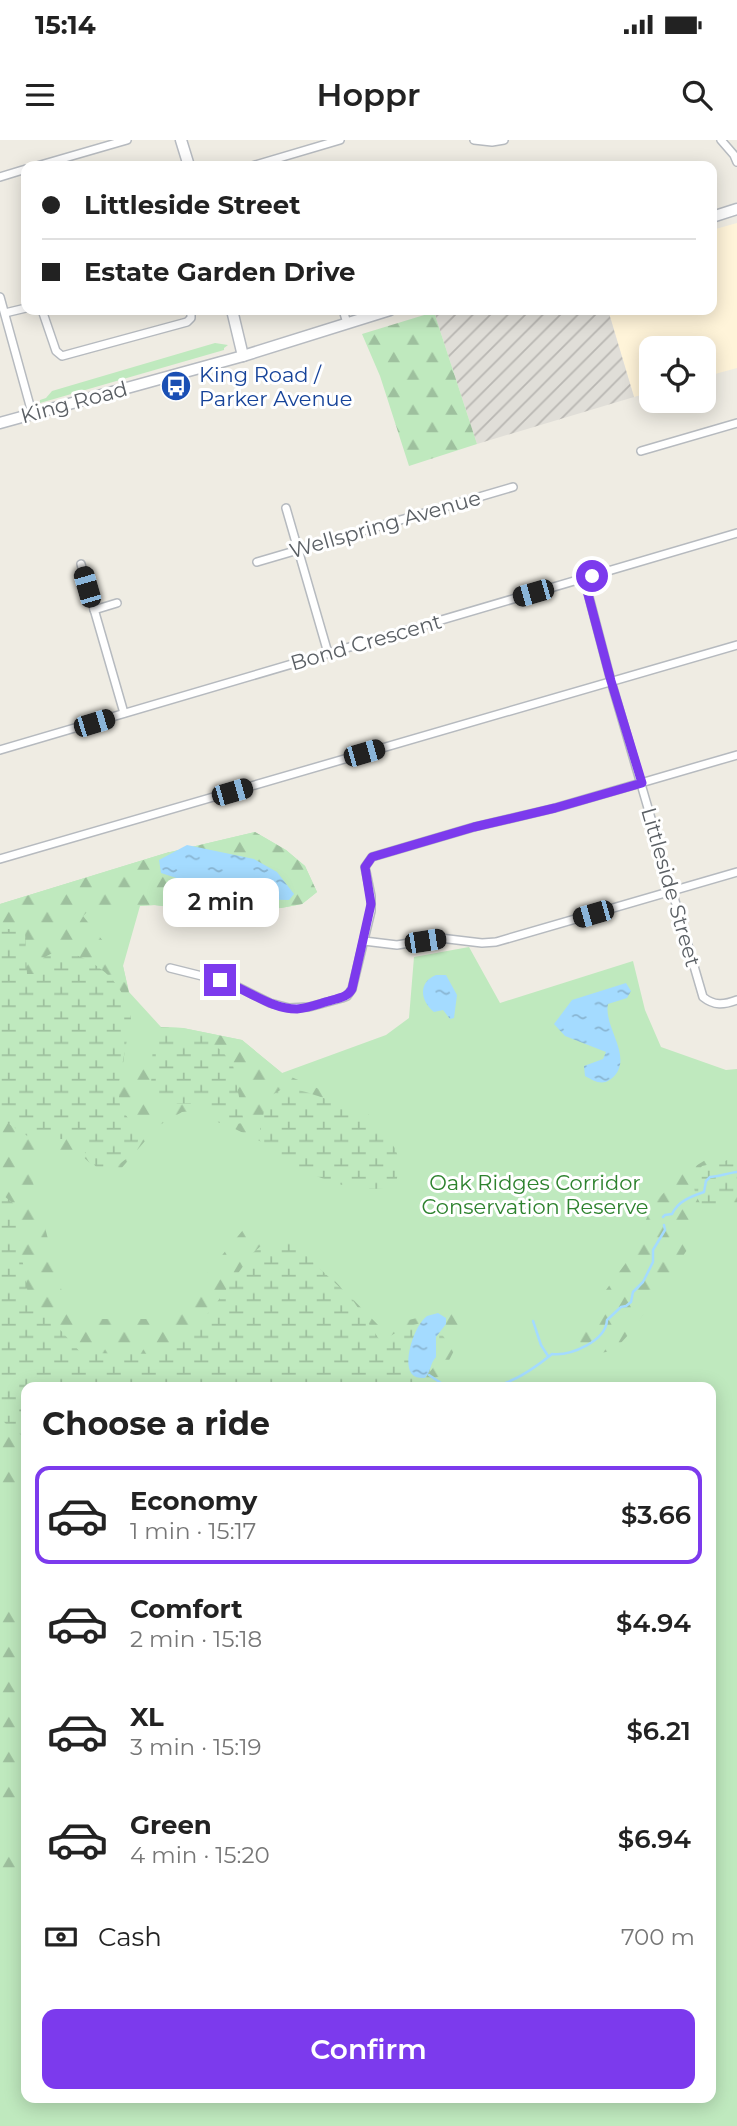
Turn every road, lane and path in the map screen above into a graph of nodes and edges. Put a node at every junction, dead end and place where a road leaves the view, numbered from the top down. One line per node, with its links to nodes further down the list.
1 (127, 140): 7 (street)
2 (181, 140): 8 (main road)
3 (340, 140): 9 (street)
4 (474, 140): 5 (street)
5 (504, 140)
6 (721, 140): 10 (street)
7 (54, 161)
8 (188, 161)
9 (269, 161)
10 (737, 162)
11 (21, 171): 12 (street)
12 (0, 177)
13 (737, 209): 14 (main road)
14 (717, 215)
15 (0, 298): 17 (street)
16 (21, 309): 17 (street)
17 (5, 313): 25 (street)
18 (44, 315): 19 (street)
19 (191, 315)
20 (233, 315): 24 (main road)
21 (345, 315): 23 (street)
22 (373, 315): 23 (main road, King Road)
23 (347, 323): 24 (main road, King Road)
24 (243, 356): 25 (main road, King Road)
25 (32, 413): 26 (main road, King Road)
26 (0, 423)
27 (737, 423): 28 (street)
28 (641, 451)
29 (513, 486): 32 (street, Wellspring Avenue)
30 (286, 508): 32 (street)
31 (737, 533): 35 (street, Bond Crescent)
32 (299, 550): 33 (street, Wellspring Avenue); 39 (street)
33 (257, 562)
34 (81, 564): 37 (street)
35 (584, 579): 39 (street, Bond Crescent); 40 (street, Littleside Street)
36 (117, 603): 37 (street)
37 (94, 610): 41 (street)
38 (737, 645): 40 (street)
39 (328, 653): 41 (street, Bond Crescent)
40 (611, 681): 44 (street, Littleside Street); 45 (street)
41 (124, 713): 42 (street, Bond Crescent)
42 (1, 747)
43 (737, 755): 44 (street)
44 (642, 783): 47 (street, Littleside Street); 48 (street)
45 (0, 859)
46 (737, 872): 47 (street)
47 (673, 891): 48 (street); 50 (street, Littleside Street)
48 (364, 941): 49 (street)
49 (170, 968)
50 (737, 1000)

